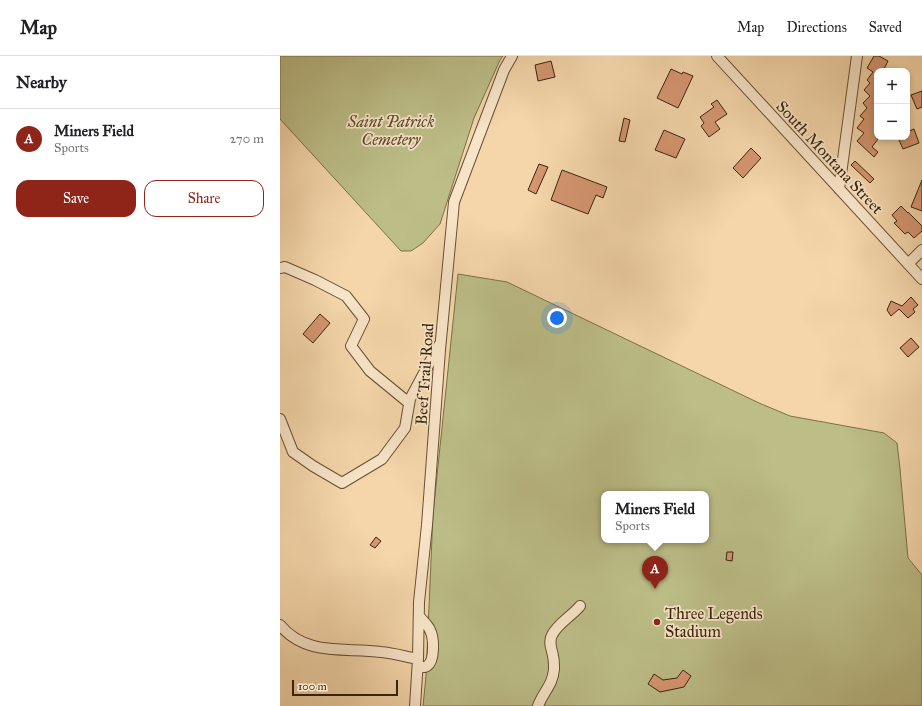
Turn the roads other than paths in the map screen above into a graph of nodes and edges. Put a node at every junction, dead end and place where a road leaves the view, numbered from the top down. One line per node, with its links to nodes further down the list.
1 (512, 56): 9 (street, Beef Trail Road)
2 (717, 56): 4 (street, South Montana Street)
3 (857, 56): 4 (street)
4 (840, 189): 6 (street, South Montana Street)
5 (922, 250): 6 (street)
6 (908, 264): 8 (street, South Montana Street)
7 (280, 268): 10 (street)
8 (922, 279)
9 (441, 341): 10 (street); 13 (street, Beef Trail Road)
10 (409, 403): 11 (street)
11 (280, 419)
12 (580, 606): 17 (street)
13 (420, 617): 15 (street, Beef Trail Road); 15 (street)
14 (280, 625): 15 (street)
15 (418, 663): 16 (street, Beef Trail Road)
16 (415, 706)
17 (538, 706)

